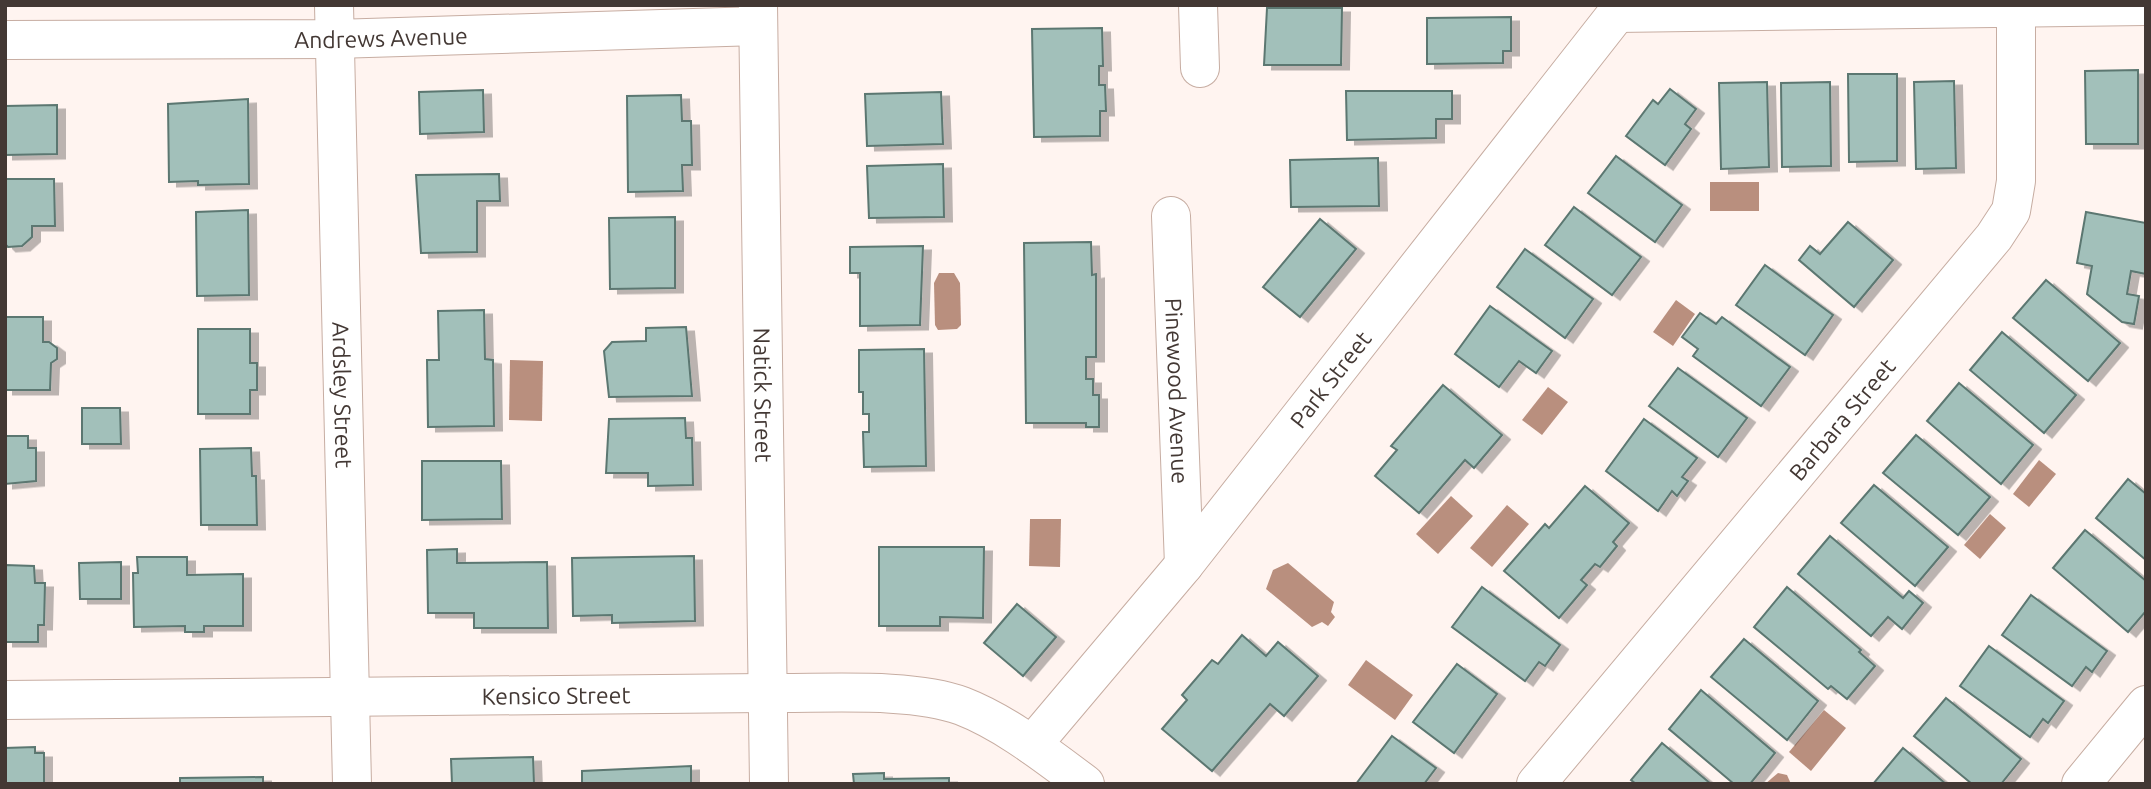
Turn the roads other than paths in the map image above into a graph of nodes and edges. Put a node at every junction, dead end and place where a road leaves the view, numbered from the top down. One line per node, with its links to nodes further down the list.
1 (1198, 5): 8 (street)
2 (2146, 5): 3 (street)
3 (2016, 6): 4 (street); 19 (street, Barbara Street)
4 (1617, 9): 10 (street, Park Street)
5 (758, 16): 6 (street, Andrews Avenue); 11 (street, Natick Street)
6 (334, 22): 7 (street, Andrews Avenue); 12 (street, Ardsley Street)
7 (5, 40)
8 (1200, 68)
9 (1171, 216): 10 (street, Pinewood Avenue)
10 (1184, 565): 15 (street, Park Street)
11 (768, 693): 12 (street, Kensico Street); 15 (street, Kensico Street); 17 (street, Natick Street)
12 (351, 697): 13 (street, Kensico Street); 16 (street, Ardsley Street)
13 (5, 700)
14 (2146, 705): 20 (street)
15 (1032, 746): 18 (street, Kensico Street)
16 (352, 784)
17 (769, 784)
18 (1085, 784)
19 (1536, 784)
20 (2081, 784)

